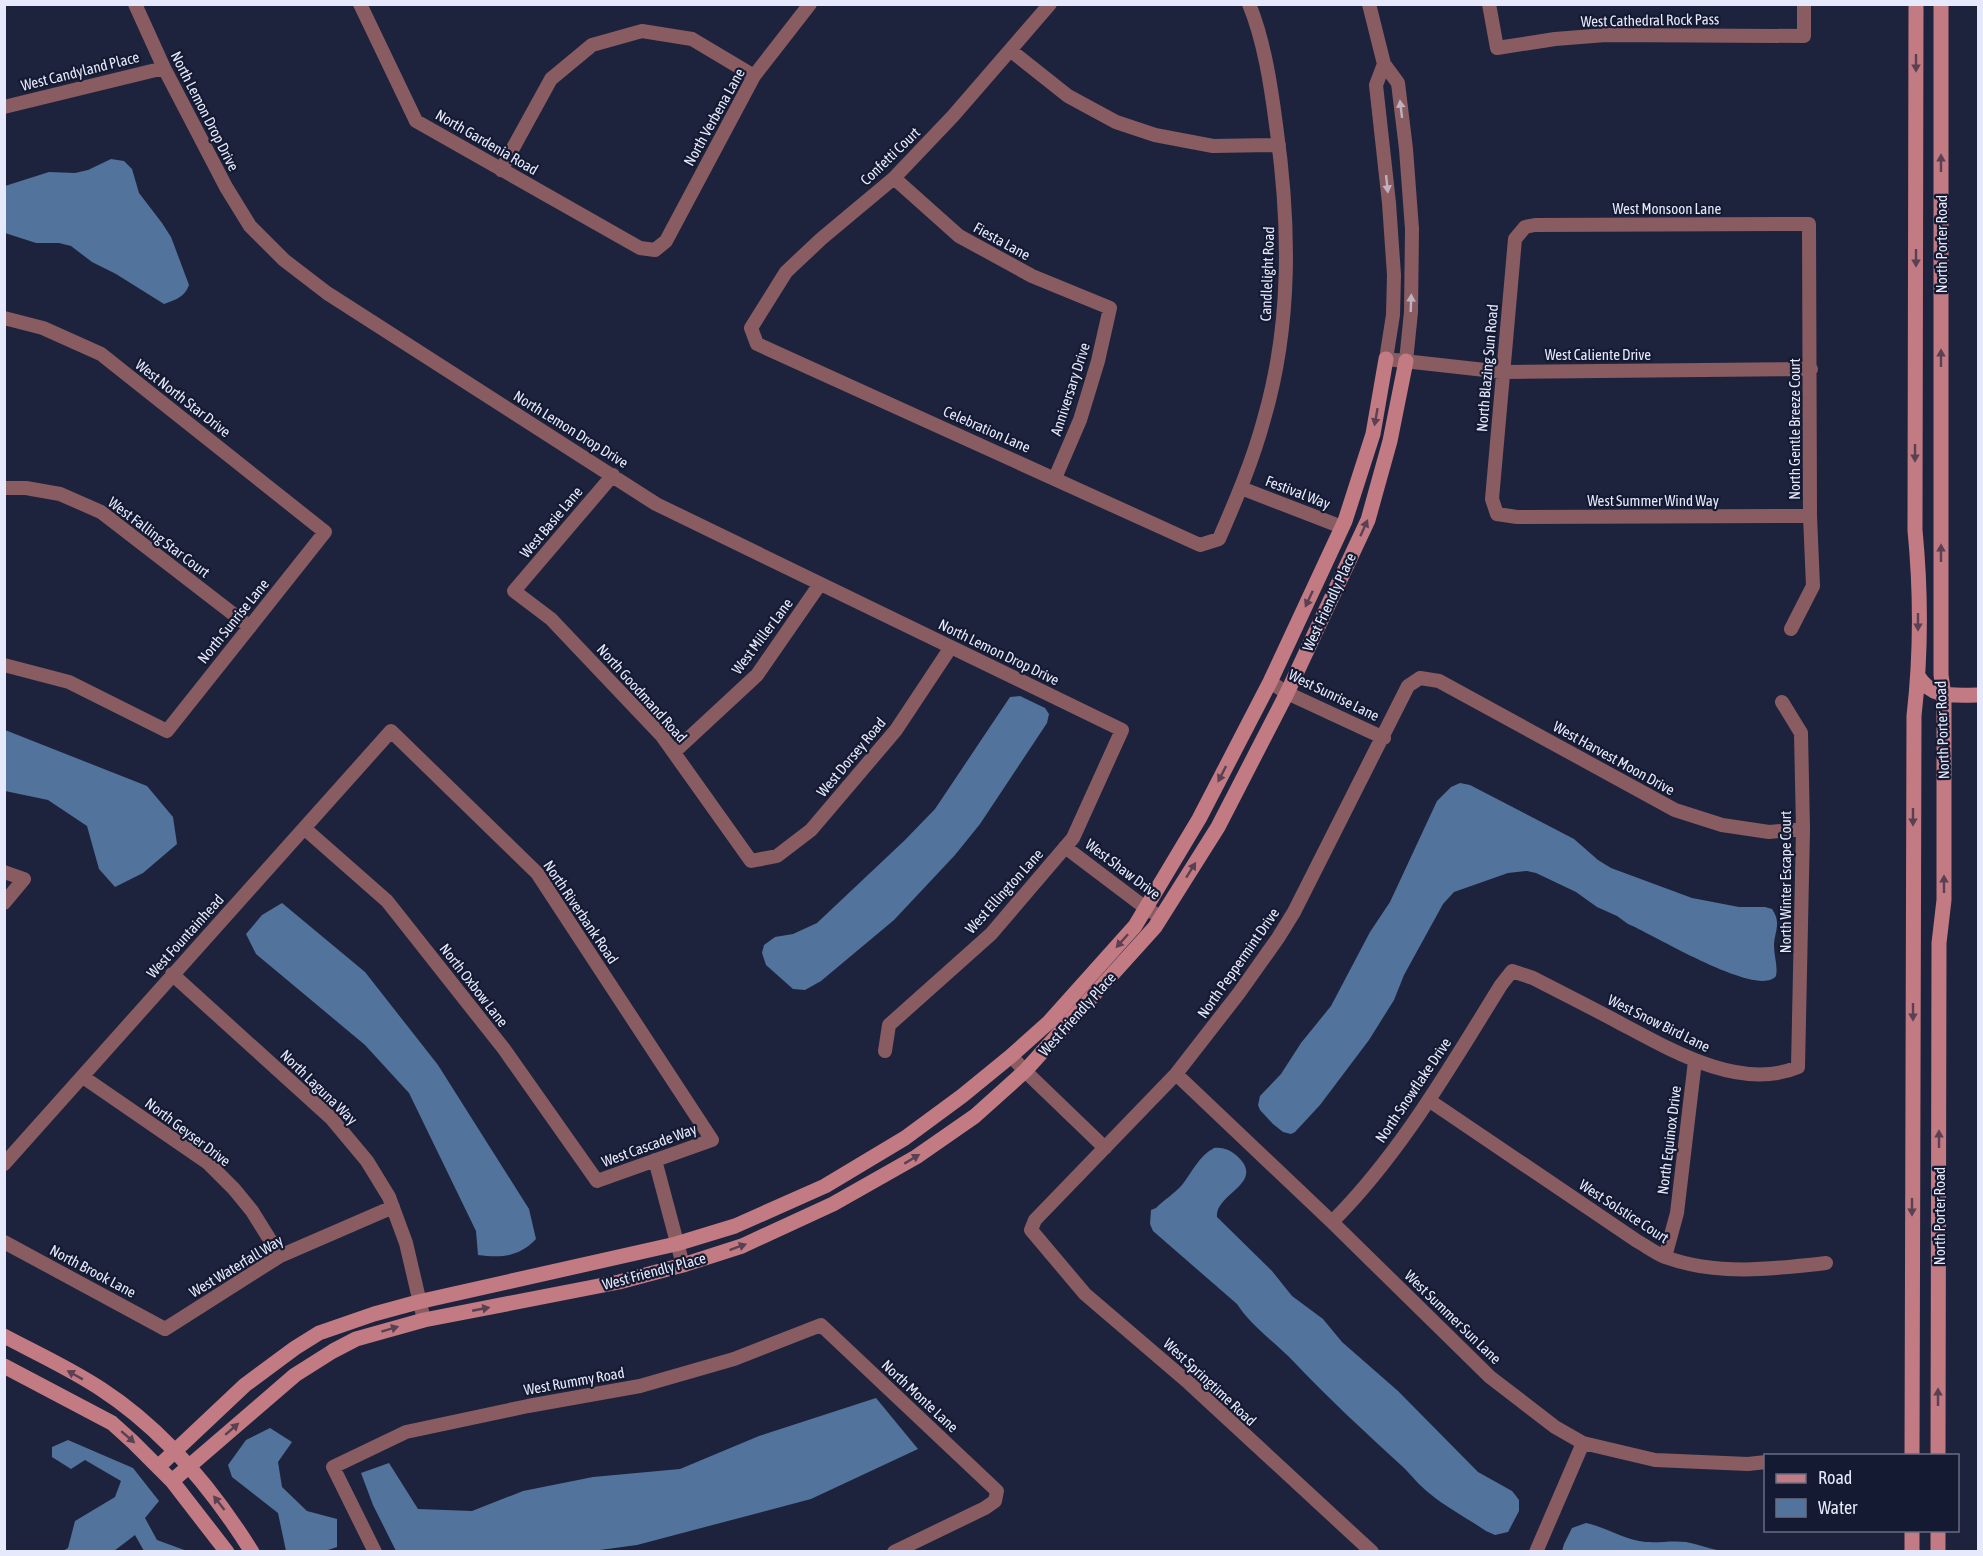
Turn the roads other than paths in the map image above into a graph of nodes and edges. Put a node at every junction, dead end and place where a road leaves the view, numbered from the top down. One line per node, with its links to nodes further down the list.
1 (135, 4): 13 (street, North Lemon Drop Drive)
2 (360, 4): 17 (street, North Gardenia Road)
3 (810, 4): 14 (street, North Verbena Lane)
4 (1050, 4): 11 (street, Confetti Court)
5 (1249, 4): 16 (street, Candlelight Road)
6 (1370, 4): 12 (street, West Friendly Place)
7 (1489, 4): 8 (street, West Cathedral Rock Pass)
8 (1804, 4)
9 (1916, 4): 44 (street, North Porter Road, one-way to 44)
10 (1941, 4): 48 (street, North Porter Road, one-way to 10)
11 (1010, 50): 16 (street); 18 (street, Confetti Court)
12 (1384, 64): 25 (street, West Friendly Place, one-way to 25); 26 (street, West Friendly Place, one-way to 12)
13 (164, 68): 15 (street, West Candyland Place); 29 (street, North Lemon Drop Drive)
14 (754, 76): 17 (street); 21 (street, North Verbena Lane)
15 (4, 107)
16 (1279, 145): 32 (street, Candlelight Road)
17 (501, 170): 21 (street, North Gardenia Road)
18 (894, 178): 22 (street, Fiesta Lane); 24 (street, Confetti Court)
19 (1809, 224): 20 (street, West Monsoon Lane); 27 (street, North Gentle Breeze Court)
20 (1525, 227): 28 (street, North Blazing Sun Road)
21 (655, 250)
22 (1110, 308): 30 (street, Anniversary Drive)
23 (4, 318): 36 (street, West North Star Drive)
24 (751, 328): 30 (street, Celebration Lane)
25 (1386, 359): 26 (street, West Caliente Drive); 35 (street, West Friendly Place, one-way to 35)
26 (1406, 361): 28 (street, West Caliente Drive); 47 (street, West Friendly Place, one-way to 26)
27 (1811, 369): 28 (street, West Caliente Drive); 34 (street, North Gentle Breeze Court)
28 (1503, 372): 33 (street, North Blazing Sun Road)
29 (612, 475): 38 (street, North Lemon Drop Drive); 39 (street, West Basie Lane)
30 (1056, 478): 37 (street, Celebration Lane)
31 (4, 488): 40 (street, West Falling Star Court)
32 (1241, 488): 35 (street, Festival Way); 37 (street, Candlelight Road)
33 (1497, 514): 34 (street, West Summer Wind Way)
34 (1810, 516): 41 (street, North Gentle Breeze Court)
35 (1342, 527): 46 (street, West Friendly Place, one-way to 46)
36 (325, 532): 40 (street, North Sunrise Lane)
37 (1219, 539)
38 (820, 584): 42 (street, North Lemon Drop Drive); 54 (street, West Miller Lane)
39 (514, 591): 54 (street, North Goodmand Road)
40 (250, 627): 43 (street, North Sunrise Lane)
41 (1791, 630)
42 (951, 647): 51 (street, North Lemon Drop Drive); 58 (street, West Dorsey Road)
43 (4, 665)
44 (1918, 676): 48 (street); 95 (street, North Porter Road, one-way to 95)
45 (1420, 678): 53 (street, North Peppermint Drive); 56 (street, West Harvest Moon Drive)
46 (1270, 682): 47 (street, West Sunrise Lane); 61 (street, West Friendly Place, one-way to 61)
47 (1287, 693): 53 (street, West Sunrise Lane); 62 (street, West Friendly Place, one-way to 47)
48 (1944, 695): 49 (street); 96 (street, North Porter Road, one-way to 48)
49 (1978, 695)
50 (1782, 702): 56 (street, North Winter Escape Court)
51 (1122, 730): 57 (street, West Ellington Lane)
52 (391, 731): 55 (street, West Fountainhead); 73 (street, North Riverbank Road)
53 (1383, 738): 70 (street, North Peppermint Drive)
54 (674, 752): 58 (street, North Goodmand Road)
55 (304, 828): 64 (street, West Fountainhead); 77 (street, North Oxbow Lane)
56 (1803, 829): 68 (street, North Winter Escape Court)
57 (1065, 847): 61 (street, West Shaw Drive); 65 (street, West Ellington Lane)
58 (752, 861)
59 (4, 872): 60 (street)
60 (4, 903)
61 (1147, 909): 62 (street, West Shaw Drive); 66 (street, West Friendly Place, one-way to 66)
62 (1161, 917): 69 (street, West Friendly Place)
63 (1512, 971): 67 (street, West Snow Bird Lane); 72 (street, North Snowflake Drive)
64 (172, 974): 71 (street, West Fountainhead); 78 (street, North Laguna Way)
65 (885, 1051)
66 (1011, 1056): 69 (street); 82 (street, West Friendly Place)
67 (1695, 1061): 68 (street, West Snow Bird Lane); 84 (street, North Equinox Drive)
68 (1798, 1067)
69 (1025, 1071): 74 (street); 86 (street, West Friendly Place, one-way to 69)
70 (1176, 1074): 74 (street, North Peppermint Drive); 79 (street, West Summer Sun Lane)
71 (83, 1077): 76 (street, West Fountainhead); 83 (street, North Geyser Drive)
72 (1430, 1101): 79 (street, North Snowflake Drive); 84 (street, West Solstice Court)
73 (712, 1140): 75 (street, West Cascade Way)
74 (1105, 1148): 80 (street, North Peppermint Drive)
75 (655, 1160): 77 (street, West Cascade Way); 82 (street)
76 (4, 1164)
77 (597, 1181)
78 (393, 1207): 83 (street, West Waterfall Way); 87 (street, North Laguna Way)
79 (1332, 1222): 93 (street, West Summer Sun Lane)
80 (1031, 1230): 107 (street, West Springtime Road)
81 (4, 1242): 90 (street, North Brook Lane)
82 (676, 1244): 86 (street); 87 (street, West Friendly Place)
83 (280, 1256): 90 (street, West Waterfall Way)
84 (1665, 1257): 85 (street, West Solstice Court)
85 (1826, 1263)
86 (683, 1265): 88 (street, West Friendly Place, one-way to 86)
87 (418, 1302): 88 (street, North Laguna Way); 94 (street, West Friendly Place)
88 (424, 1320): 98 (street, West Friendly Place, one-way to 88)
89 (821, 1325): 105 (street, West Rummy Road); 106 (street, North Monte Lane)
90 (165, 1329)
91 (4, 1336): 94 (street, one-way to 91)
92 (4, 1366): 99 (street, one-way to 99)
93 (1583, 1443): 97 (street, West Summer Sun Lane); 108 (street)
94 (176, 1450): 98 (street); 99 (street, West Friendly Place)
95 (1912, 1454)
96 (1938, 1454)
97 (1764, 1462)
98 (189, 1466): 100 (street, West Friendly Place); 104 (street, one-way to 98)
99 (158, 1467): 100 (street)
100 (172, 1481): 103 (street)
101 (1912, 1532): 109 (street)
102 (1938, 1532): 110 (street)
103 (227, 1551)
104 (252, 1551)
105 (374, 1551)
106 (894, 1551)
107 (1372, 1551)
108 (1536, 1551)
109 (1912, 1551)
110 (1938, 1551)

